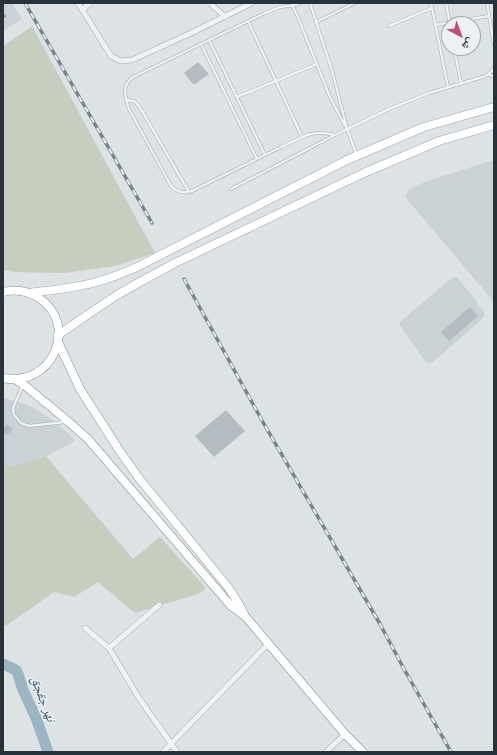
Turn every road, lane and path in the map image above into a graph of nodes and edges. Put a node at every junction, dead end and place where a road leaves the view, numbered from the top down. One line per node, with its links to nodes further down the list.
1 (78, 3): 13 (street)
2 (90, 3): 13 (street)
3 (210, 3): 16 (street)
4 (252, 3): 16 (street)
5 (300, 3): 11 (lane)
6 (310, 3): 19 (lane)
7 (355, 3): 19 (lane)
8 (431, 3): 12 (lane)
9 (446, 3): 14 (lane)
10 (487, 3): 15 (lane)
11 (292, 4): 18 (lane); 27 (lane)
12 (432, 8): 21 (lane); 22 (lane)
13 (82, 10): 16 (street)
14 (449, 16)
15 (489, 16): 17 (lane); 25 (lane)
16 (225, 17)
17 (481, 17)
18 (248, 21): 23 (lane); 31 (lane)
19 (316, 22): 38 (lane)
20 (441, 24): 21 (lane)
21 (435, 25): 33 (lane)
22 (389, 26)
23 (209, 40): 24 (lane); 34 (lane)
24 (201, 44): 35 (lane); 43 (lane)
25 (494, 45)
26 (456, 56): 32 (lane)
27 (317, 64): 31 (lane); 38 (lane)
28 (494, 68): 29 (lane)
29 (488, 74): 30 (lane); 32 (lane)
30 (494, 77)
31 (276, 80): 34 (lane); 40 (lane)
32 (461, 82): 33 (lane)
33 (448, 87): 38 (lane)
34 (237, 97): 41 (lane)
35 (126, 100): 45 (lane); 45 (lane)
36 (494, 107): 42 (main road)
37 (494, 124): 50 (main road)
38 (347, 129): 39 (lane); 42 (lane)
39 (335, 135): 40 (lane); 44 (lane)
40 (302, 138): 41 (lane)
41 (265, 154): 43 (lane)
42 (357, 156): 49 (main road)
43 (257, 159): 45 (lane)
44 (231, 189)
45 (190, 192)
46 (3, 287): 47 (main road)
47 (15, 291): 48 (main road); 49 (main road)
48 (3, 292)
49 (29, 293): 50 (main road)
50 (58, 338): 51 (main road); 55 (main road)
51 (7, 380): 52 (main road)
52 (23, 384): 53 (main road); 53 (lane)
53 (68, 421): 55 (main road)
54 (159, 605): 58 (street)
55 (245, 616): 57 (main road)
56 (85, 628): 58 (street)
57 (268, 644): 59 (main road); 60 (street)
58 (109, 648): 60 (street)
59 (345, 734): 63 (street); 64 (main road)
60 (171, 744): 61 (street); 62 (street)
61 (163, 752)
62 (177, 752)
63 (326, 752)
64 (363, 752)

